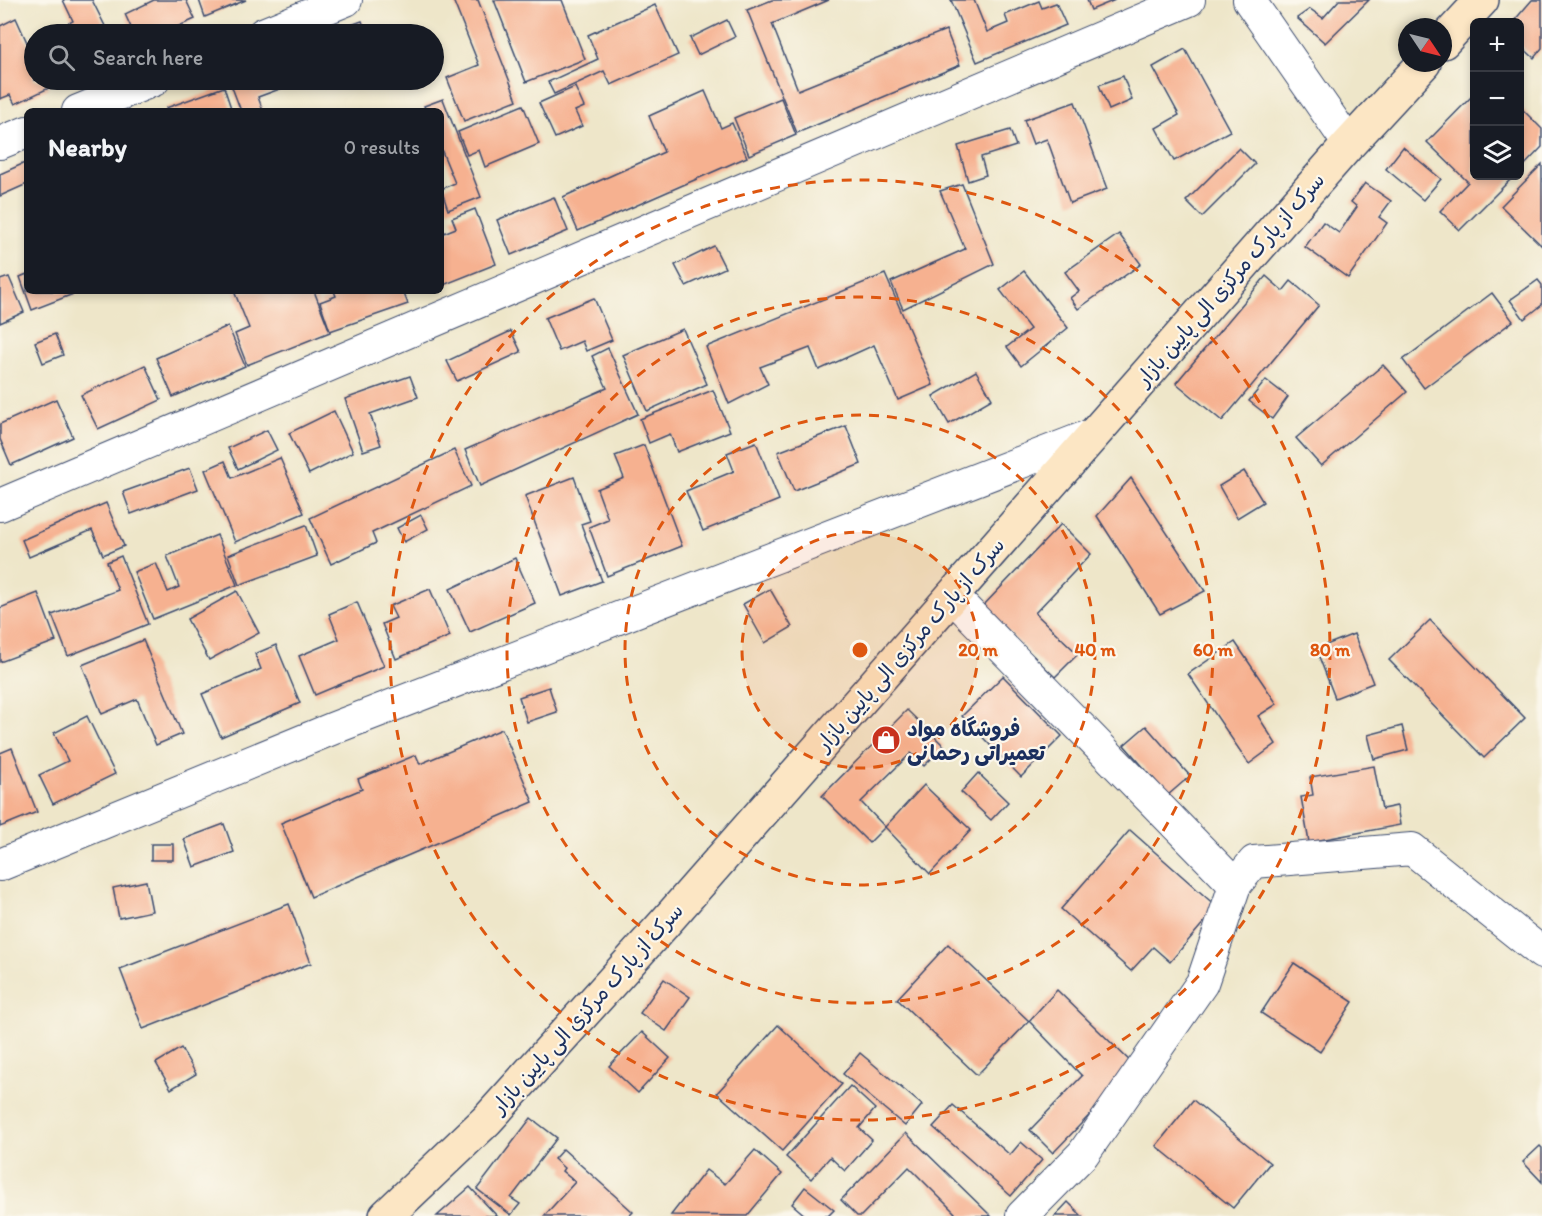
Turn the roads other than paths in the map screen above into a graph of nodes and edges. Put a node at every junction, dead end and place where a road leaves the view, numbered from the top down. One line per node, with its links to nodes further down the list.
1 (346, 0): 5 (street)
2 (1189, 0): 14 (street)
3 (1249, 0): 12 (street)
4 (1482, 0): 6 (main road)
5 (287, 24)
6 (1452, 32)
7 (1416, 72): 12 (main road, سرک از پارک مرکزی الی پایین بازار)
8 (129, 90): 9 (street)
9 (85, 108)
10 (24, 133): 11 (street)
11 (0, 143)
12 (1349, 144): 13 (main road, سرک از پارک مرکزی الی پایین بازار)
13 (1094, 434): 15 (main road, سرک از پارک مرکزی الی پایین بازار); 16 (street)
14 (0, 505)
15 (952, 596): 17 (street); 19 (main road, سرک از پارک مرکزی الی پایین بازار)
16 (0, 865)
17 (1235, 885): 18 (street); 20 (street)
18 (1542, 953)
19 (386, 1216)
20 (1022, 1216)

